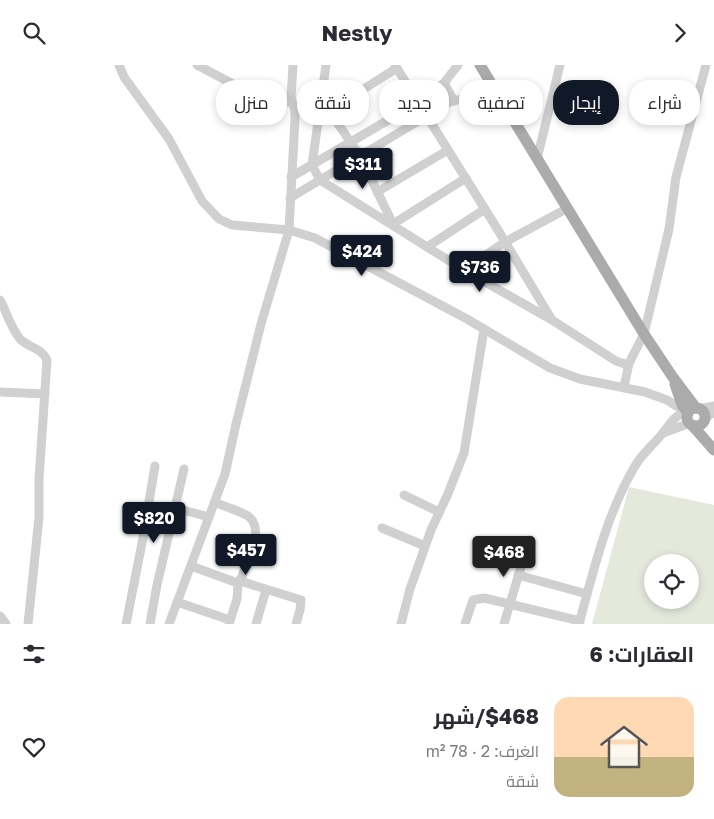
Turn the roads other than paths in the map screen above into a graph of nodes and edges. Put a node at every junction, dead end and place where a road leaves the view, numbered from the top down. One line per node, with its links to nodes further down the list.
1 (119, 65): 39 (street)
2 (197, 65): 16 (street)
3 (293, 65): 16 (street)
4 (458, 65): 12 (street)
5 (480, 65): 13 (main road)
6 (560, 65): 29 (street)
7 (706, 65): 46 (street)
8 (327, 66): 10 (street)
9 (396, 67): 11 (street); 14 (street)
10 (324, 80)
11 (405, 80)
12 (446, 80)
13 (489, 80)
14 (369, 85)
15 (449, 92): 18 (street)
16 (291, 98): 31 (street)
17 (459, 100): 18 (street)
18 (454, 101): 19 (street)
19 (449, 104)
20 (317, 125): 30 (street)
21 (339, 125): 26 (street)
22 (381, 125): 26 (street)
23 (412, 125): 28 (street)
24 (433, 125): 27 (street)
25 (516, 125): 29 (main road)
26 (351, 143): 28 (street); 30 (street)
27 (448, 150): 32 (street); 34 (street)
28 (360, 156): 33 (street); 34 (street)
29 (537, 159): 36 (main road)
30 (312, 165): 31 (street); 33 (street)
31 (291, 177): 35 (street)
32 (466, 178): 37 (street); 38 (street)
33 (320, 180): 35 (street); 38 (street)
34 (377, 192): 38 (street)
35 (290, 198): 39 (street)
36 (568, 208): 40 (street); 46 (main road)
37 (485, 209): 40 (street); 41 (street)
38 (394, 226): 41 (street)
39 (289, 230): 45 (street); 58 (street)
40 (506, 242): 42 (street); 44 (street)
41 (427, 247): 42 (street)
42 (464, 270): 44 (street)
43 (0, 300): 50 (street)
44 (552, 321): 47 (street)
45 (484, 329): 48 (street); 60 (street)
46 (644, 334): 47 (street); 52 (main road)
47 (629, 363): 48 (street)
48 (624, 387): 52 (street)
49 (0, 392): 50 (street)
50 (45, 394): 76 (street)
51 (714, 406): 52 (street)
52 (696, 415): 53 (main road); 54 (main road); 69 (street)
53 (714, 442)
54 (714, 450)
55 (155, 465): 77 (street)
56 (184, 469): 59 (street)
57 (404, 495): 60 (street)
58 (215, 502): 61 (street); 67 (street)
59 (175, 508): 61 (street); 78 (street)
60 (439, 512): 64 (street)
61 (209, 517): 65 (street)
62 (382, 528): 64 (street)
63 (529, 540): 66 (street)
64 (425, 547): 82 (street)
65 (191, 566): 67 (street); 70 (street)
66 (518, 575): 69 (street); 71 (street)
67 (239, 583): 68 (street); 73 (street)
68 (266, 590): 80 (street); 81 (street)
69 (587, 594): 74 (street)
70 (177, 602): 73 (street); 79 (street)
71 (509, 603): 74 (street); 83 (street); 84 (street)
72 (0, 616): 75 (street)
73 (230, 622)
74 (579, 623)
75 (6, 624)
76 (28, 624)
77 (126, 624)
78 (150, 624)
79 (169, 624)
80 (256, 624)
81 (296, 624)
82 (401, 624)
83 (465, 624)
84 (504, 624)

